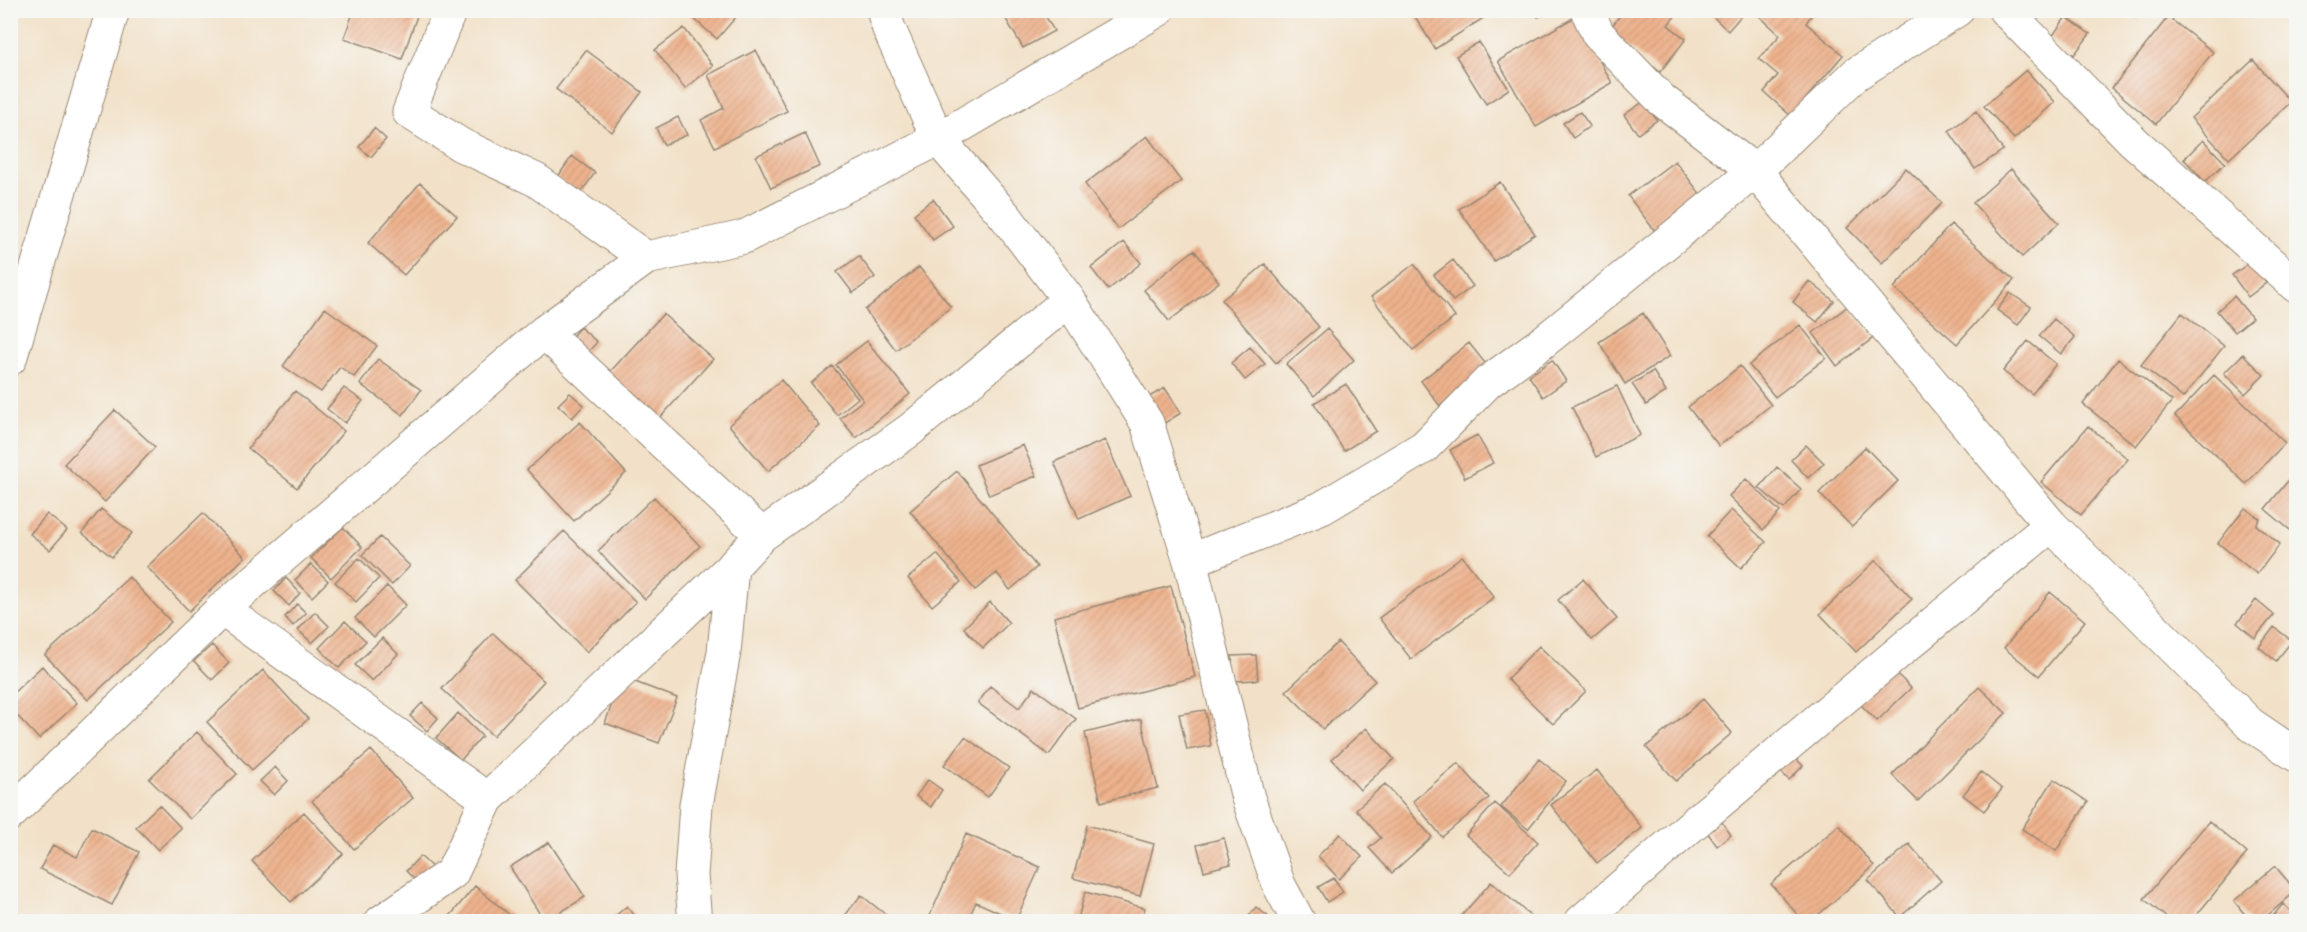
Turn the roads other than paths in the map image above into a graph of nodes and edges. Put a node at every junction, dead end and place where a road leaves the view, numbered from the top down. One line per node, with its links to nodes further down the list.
1 (113, 10): 14 (street)
2 (450, 10): 10 (street)
3 (883, 10): 8 (street)
4 (1158, 10): 8 (street)
5 (1587, 10): 9 (street)
6 (1957, 10): 9 (street)
7 (2005, 10): 11 (street)
8 (938, 139): 10 (street); 12 (street)
9 (1755, 171): 15 (street); 17 (street)
10 (646, 258): 13 (street)
11 (2296, 286)
12 (1069, 300): 16 (street); 17 (street)
13 (544, 332): 16 (street); 19 (street)
14 (10, 359)
15 (2050, 525): 20 (street); 26 (street)
16 (762, 536): 18 (street)
17 (1190, 561): 25 (street)
18 (732, 567): 21 (street); 24 (street)
19 (222, 609): 21 (street); 22 (street)
20 (2296, 755)
21 (487, 799): 23 (street)
22 (10, 814)
23 (381, 921)
24 (694, 921)
25 (1299, 921)
26 (1581, 921)

